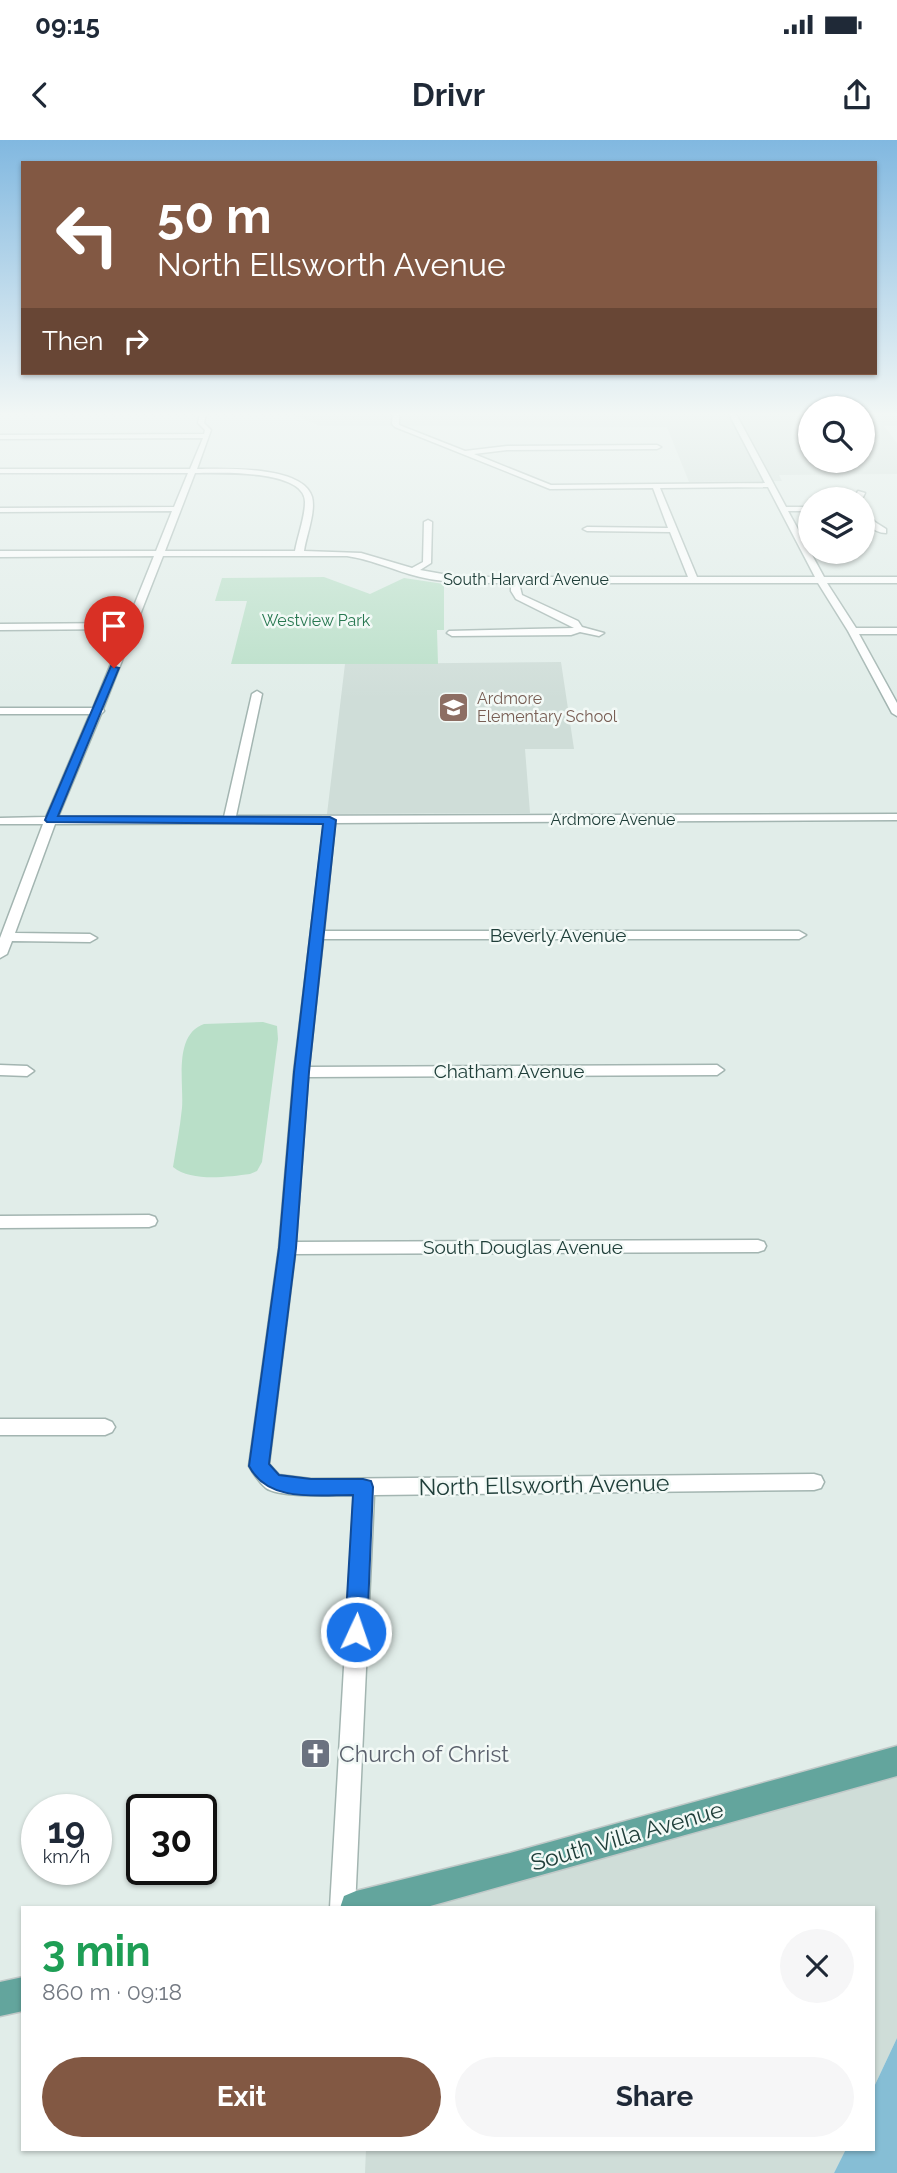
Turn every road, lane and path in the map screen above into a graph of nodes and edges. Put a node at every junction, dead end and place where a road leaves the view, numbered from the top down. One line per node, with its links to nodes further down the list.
1 (178, 509): 6 (street); 12 (street)
2 (307, 509): 13 (street)
3 (664, 509): 10 (street)
4 (785, 509): 5 (street); 18 (street)
5 (798, 509)
6 (0, 510)
7 (428, 522): 15 (street)
8 (875, 526): 11 (street)
9 (587, 529): 10 (street)
10 (671, 530): 17 (street)
11 (883, 531)
12 (159, 553): 13 (street, South Harvard Avenue); 14 (street, South Harvard Avenue); 20 (street)
13 (299, 553): 15 (street, South Harvard Avenue)
14 (0, 554)
15 (411, 572): 16 (street, South Harvard Avenue)
16 (515, 579): 17 (street, South Harvard Avenue); 22 (street)
17 (693, 579): 18 (street, South Harvard Avenue)
18 (821, 580): 19 (street, South Harvard Avenue); 23 (street)
19 (897, 580)
20 (130, 626): 21 (street); 29 (street)
21 (0, 627)
22 (579, 629): 25 (street); 26 (street)
23 (853, 631): 24 (street); 30 (street)
24 (897, 631)
25 (452, 633)
26 (598, 633)
27 (257, 694): 33 (street)
28 (0, 711): 29 (street)
29 (99, 711): 32 (street)
30 (897, 713)
31 (897, 817): 34 (street, Ardmore Avenue)
32 (51, 820): 33 (street, Ardmore Avenue); 35 (street); 38 (street)
33 (229, 820): 34 (street, Ardmore Avenue)
34 (330, 820): 36 (street)
35 (0, 821)
36 (316, 935): 37 (street, Beverly Avenue); 44 (street)
37 (799, 935)
38 (7, 937): 39 (street); 40 (street)
39 (90, 939)
40 (0, 954)
41 (0, 1070): 43 (street)
42 (717, 1070): 44 (street, Chatham Avenue)
43 (27, 1071)
44 (302, 1072): 48 (street)
45 (149, 1221): 46 (street)
46 (0, 1222)
47 (758, 1246): 48 (street, South Douglas Avenue)
48 (287, 1248): 52 (street, North Ellsworth Avenue)
49 (0, 1427): 50 (street)
50 (105, 1427)
51 (814, 1482): 52 (street, North Ellsworth Avenue)
52 (363, 1487): 54 (street)
53 (897, 1761): 55 (main road, South Villa Avenue)
54 (342, 1906)
55 (364, 1906)
56 (21, 1994): 57 (main road)
57 (0, 1999)

